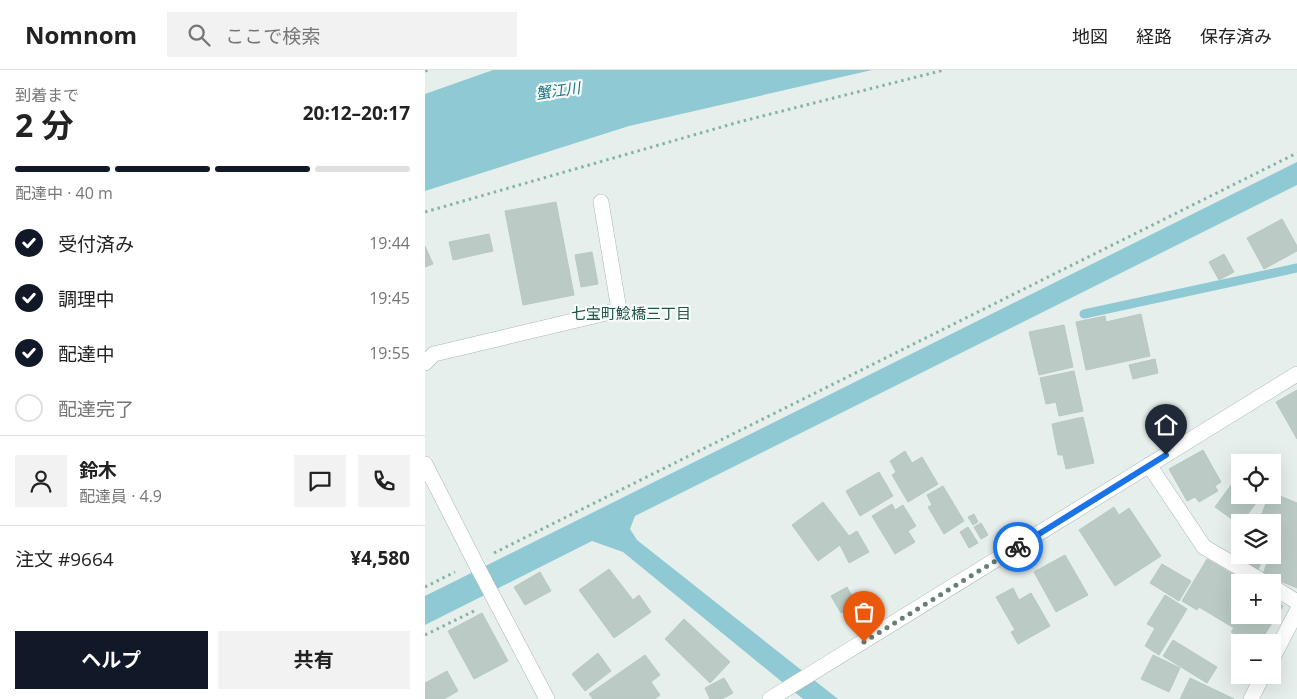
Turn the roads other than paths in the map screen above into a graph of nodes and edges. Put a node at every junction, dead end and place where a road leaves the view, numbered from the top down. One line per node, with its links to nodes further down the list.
1 (601, 202): 2 (street)
2 (425, 362)
3 (1297, 374): 5 (street)
4 (425, 464): 12 (street)
5 (1149, 465): 6 (street); 13 (street)
6 (1250, 574)
7 (1281, 592): 8 (street)
8 (1297, 602)
9 (1297, 611): 10 (street)
10 (1281, 642)
11 (1258, 684): 14 (street)
12 (547, 699)
13 (770, 699)
14 (1251, 699)

